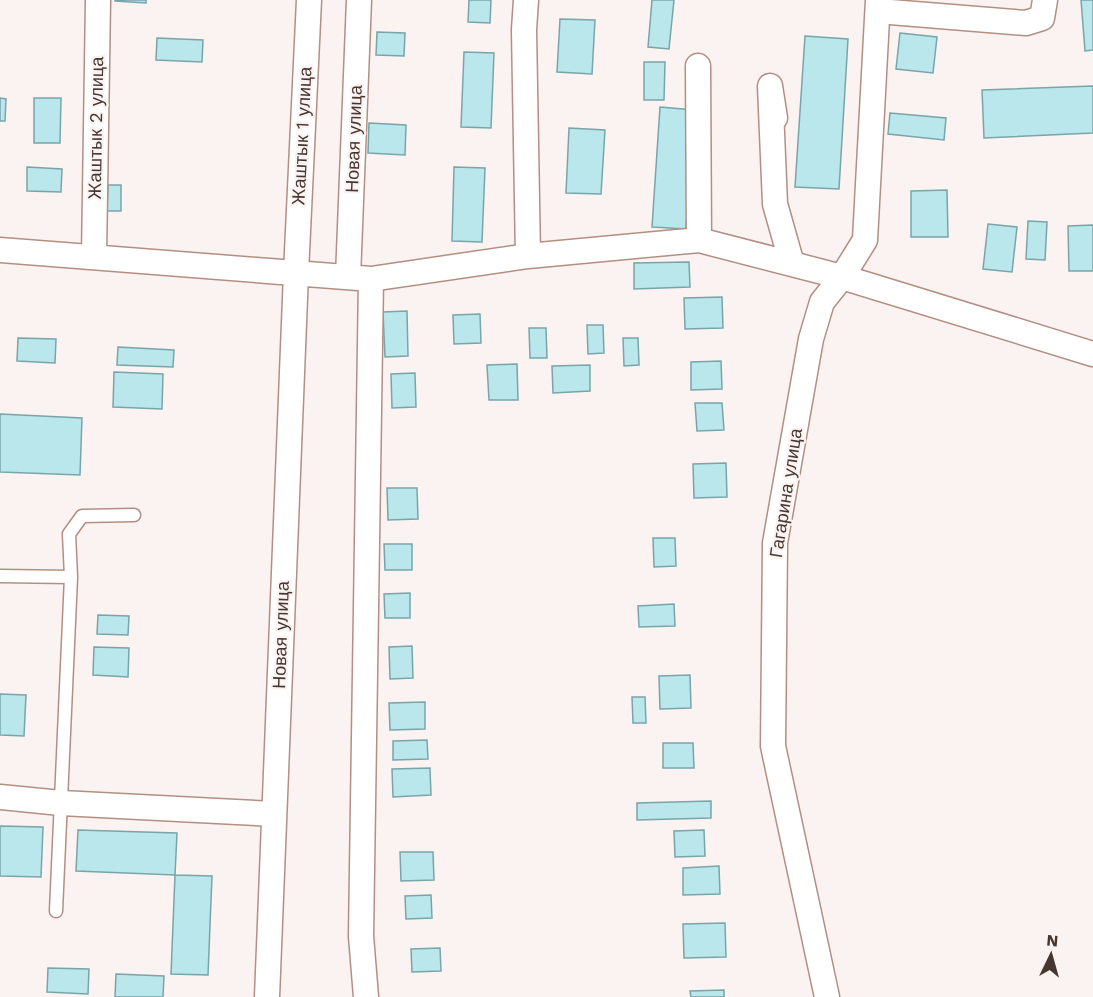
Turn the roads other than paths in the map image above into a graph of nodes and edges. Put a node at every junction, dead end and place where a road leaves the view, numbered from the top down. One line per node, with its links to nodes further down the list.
1 (98, 0): 12 (street, Жаштык 2 улица)
2 (309, 0): 14 (street, Жаштык 1 улица)
3 (359, 0): 16 (street, Новая улица)
4 (526, 0): 11 (street)
5 (1045, 0): 6 (street)
6 (878, 5): 15 (street, Гагарина улица)
7 (698, 66): 9 (street)
8 (775, 118): 13 (street)
9 (699, 240): 11 (street); 13 (street)
10 (0, 250): 12 (street)
11 (528, 256): 16 (street)
12 (94, 257): 14 (street)
13 (792, 264): 15 (street)
14 (296, 273): 16 (street); 23 (street, Новая улица)
15 (842, 277): 17 (street); 27 (street, Гагарина улица)
16 (359, 278): 26 (street, Новая улица)
17 (1093, 354)
18 (134, 515): 20 (lane)
19 (0, 576): 20 (lane)
20 (70, 577): 22 (lane)
21 (0, 797): 22 (street)
22 (61, 803): 23 (street); 24 (lane)
23 (274, 814): 25 (street, Новая улица)
24 (56, 911)
25 (267, 997)
26 (366, 997)
27 (827, 997)

